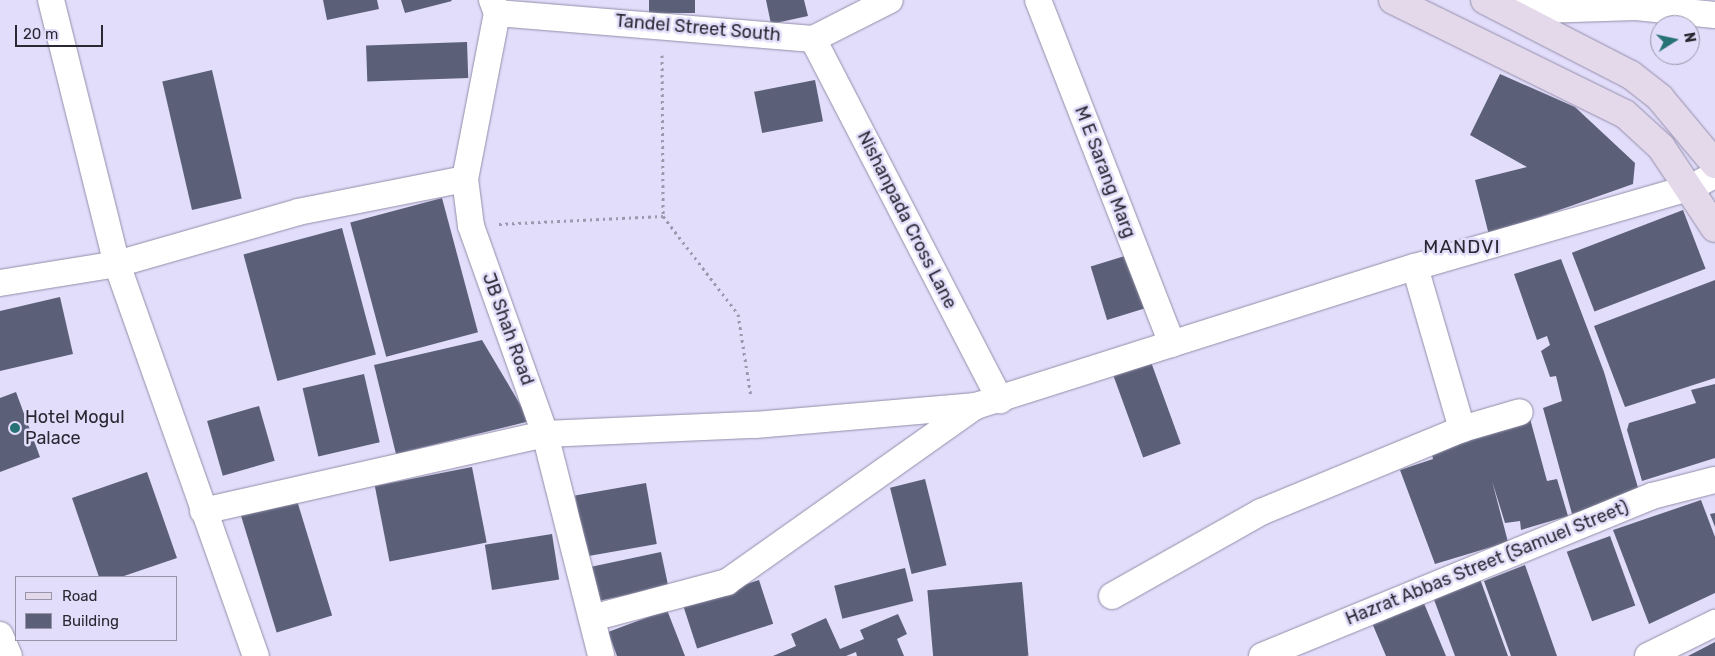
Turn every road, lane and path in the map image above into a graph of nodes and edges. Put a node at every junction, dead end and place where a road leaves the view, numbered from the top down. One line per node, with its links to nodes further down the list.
1 (51, 0): 16 (street)
2 (890, 0): 9 (street)
3 (1038, 0): 19 (street, M E Sarang Marg)
4 (1393, 0): 12 (main road)
5 (1497, 6): 7 (street); 10 (main road)
6 (495, 7): 8 (street, Tandel Street South); 11 (street, JB Shah Road)
7 (1715, 15)
8 (662, 24): 9 (street, Tandel Street South); 13 (path)
9 (813, 39): 20 (street, Nishanpada Cross Lane)
10 (1715, 164)
11 (465, 178): 14 (street, JB Shah Road); 16 (street)
12 (1703, 181): 15 (main road); 17 (street)
13 (663, 216): 14 (path); 22 (path)
14 (470, 226): 24 (street, JB Shah Road)
15 (1715, 228)
16 (117, 264): 18 (street); 26 (street)
17 (1415, 267): 19 (street); 23 (street)
18 (0, 283)
19 (1172, 344): 20 (street)
20 (988, 403): 22 (street); 28 (street)
21 (1520, 412): 23 (street)
22 (755, 424): 24 (street)
23 (1462, 429): 27 (street)
24 (545, 434): 26 (street); 28 (street, JB Shah Road)
25 (1715, 480): 34 (street, Hazrat Abbas Street (Samuel Street))
26 (203, 511): 32 (street)
27 (1112, 596)
28 (592, 618): 33 (street, JB Shah Road)
29 (1715, 623): 35 (street)
30 (0, 636): 31 (street)
31 (9, 656)
32 (256, 656)
33 (601, 656)
34 (1262, 656)
35 (1648, 656)

